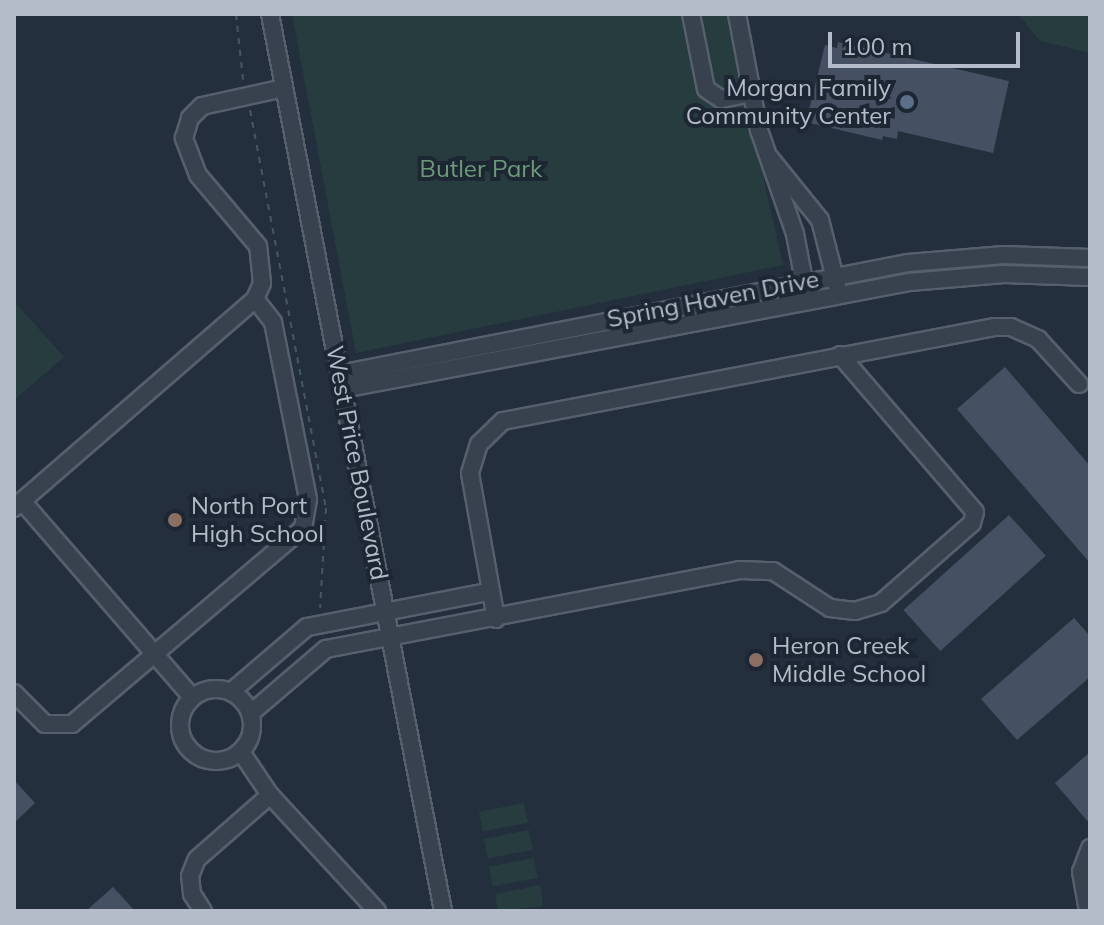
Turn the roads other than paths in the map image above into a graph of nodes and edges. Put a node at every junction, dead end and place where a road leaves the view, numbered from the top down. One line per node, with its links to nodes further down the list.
1 (270, 14): 4 (street, West Price Boulevard)
2 (691, 14): 5 (street)
3 (737, 14): 5 (street)
4 (284, 88): 12 (street); 15 (street, West Price Boulevard)
5 (752, 93): 6 (street)
6 (764, 150): 8 (street); 10 (street)
7 (1090, 258): 8 (street, Spring Haven Drive)
8 (835, 276): 10 (street, Spring Haven Drive); 11 (street)
9 (1090, 277): 11 (street, Spring Haven Drive)
10 (805, 281): 13 (street); 15 (street, Spring Haven Drive)
11 (839, 294): 13 (street, Spring Haven Drive)
12 (255, 299): 17 (street); 24 (street)
13 (808, 300): 15 (street, Spring Haven Drive)
14 (840, 355): 16 (street); 18 (street); 20 (street)
15 (341, 382): 19 (street, West Price Boulevard)
16 (1079, 384)
17 (18, 505): 24 (street)
18 (487, 592): 19 (street); 20 (street)
19 (385, 610): 21 (street); 22 (street, West Price Boulevard)
20 (496, 619): 22 (street)
21 (298, 635): 23 (street); 25 (street)
22 (391, 641): 23 (street); 34 (street, West Price Boulevard)
23 (314, 655): 28 (street)
24 (157, 656): 26 (street); 27 (street)
25 (232, 691): 27 (street); 28 (street)
26 (14, 693)
27 (192, 697): 29 (street)
28 (251, 713): 29 (street)
29 (241, 752): 30 (street)
30 (270, 795): 32 (street); 33 (street)
31 (1090, 848): 35 (street)
32 (203, 911)
33 (377, 911)
34 (443, 911)
35 (1088, 911)

